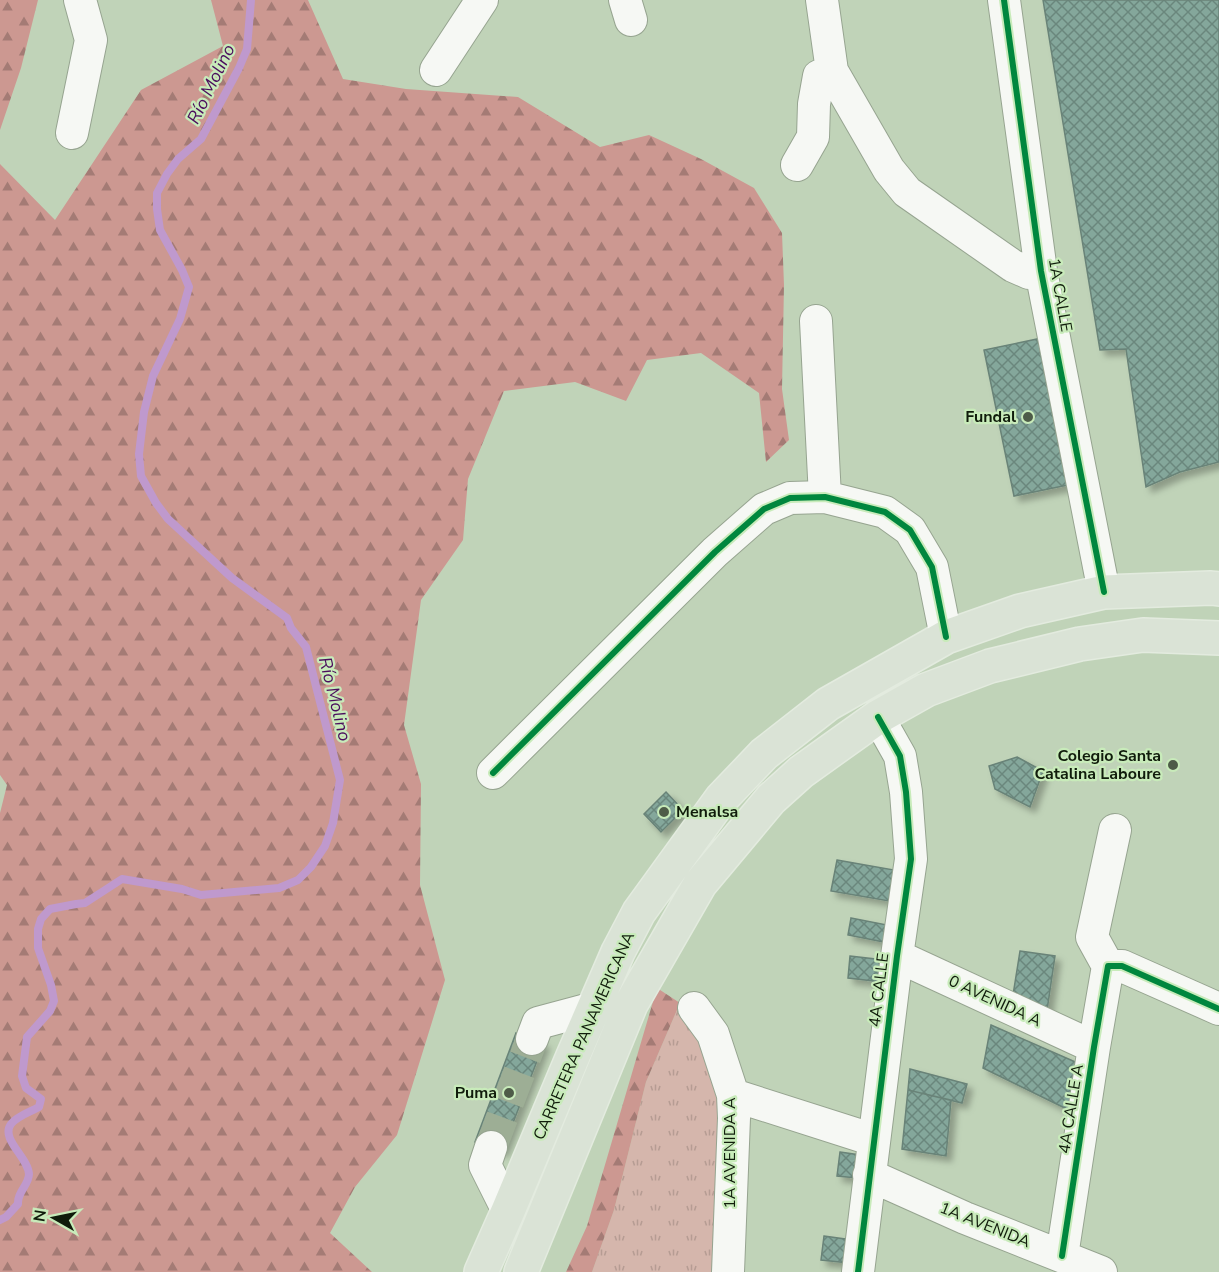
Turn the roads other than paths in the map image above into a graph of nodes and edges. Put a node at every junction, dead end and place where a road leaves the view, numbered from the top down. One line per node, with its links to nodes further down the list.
1 (80, 0): 7 (street)
2 (482, 0): 5 (street)
3 (822, 0): 6 (street)
4 (1004, 0): 9 (street, 1A CALLE)
5 (436, 70)
6 (832, 71): 8 (street); 9 (street)
7 (72, 133)
8 (797, 165)
9 (1041, 271): 13 (street, 1A CALLE)
10 (816, 321): 11 (street)
11 (825, 497): 14 (street); 17 (street)
12 (1219, 590): 13 (highway, CARRETERA PANAMERICANA)
13 (1104, 592): 14 (highway, CARRETERA PANAMERICANA)
14 (946, 637): 21 (highway, CARRETERA PANAMERICANA)
15 (1219, 638): 16 (highway, CARRETERA PANAMERICANA)
16 (878, 717): 19 (street, 4A CALLE); 33 (highway, CARRETERA PANAMERICANA)
17 (493, 773)
18 (1114, 830): 20 (street)
19 (897, 956): 25 (street, 0 AVENIDA A); 27 (street, 4A CALLE)
20 (1108, 966): 23 (street); 25 (street, 4A CALLE A)
21 (594, 1008): 24 (street); 30 (highway, CARRETERA PANAMERICANA)
22 (694, 1008): 26 (street, 1A AVENIDA A)
23 (1219, 1009)
24 (532, 1039)
25 (1094, 1047): 31 (street, 4A CALLE A)
26 (733, 1095): 27 (street); 34 (street, 1A AVENIDA A)
27 (874, 1140): 29 (street, 4A CALLE)
28 (491, 1147): 30 (street)
29 (869, 1175): 31 (street, 1A AVENIDA); 35 (street, 4A CALLE)
30 (508, 1211): 32 (highway, CARRETERA PANAMERICANA)
31 (1062, 1256): 36 (street, 1A AVENIDA)
32 (481, 1272)
33 (520, 1272)
34 (728, 1272)
35 (858, 1272)
36 (1101, 1272)

